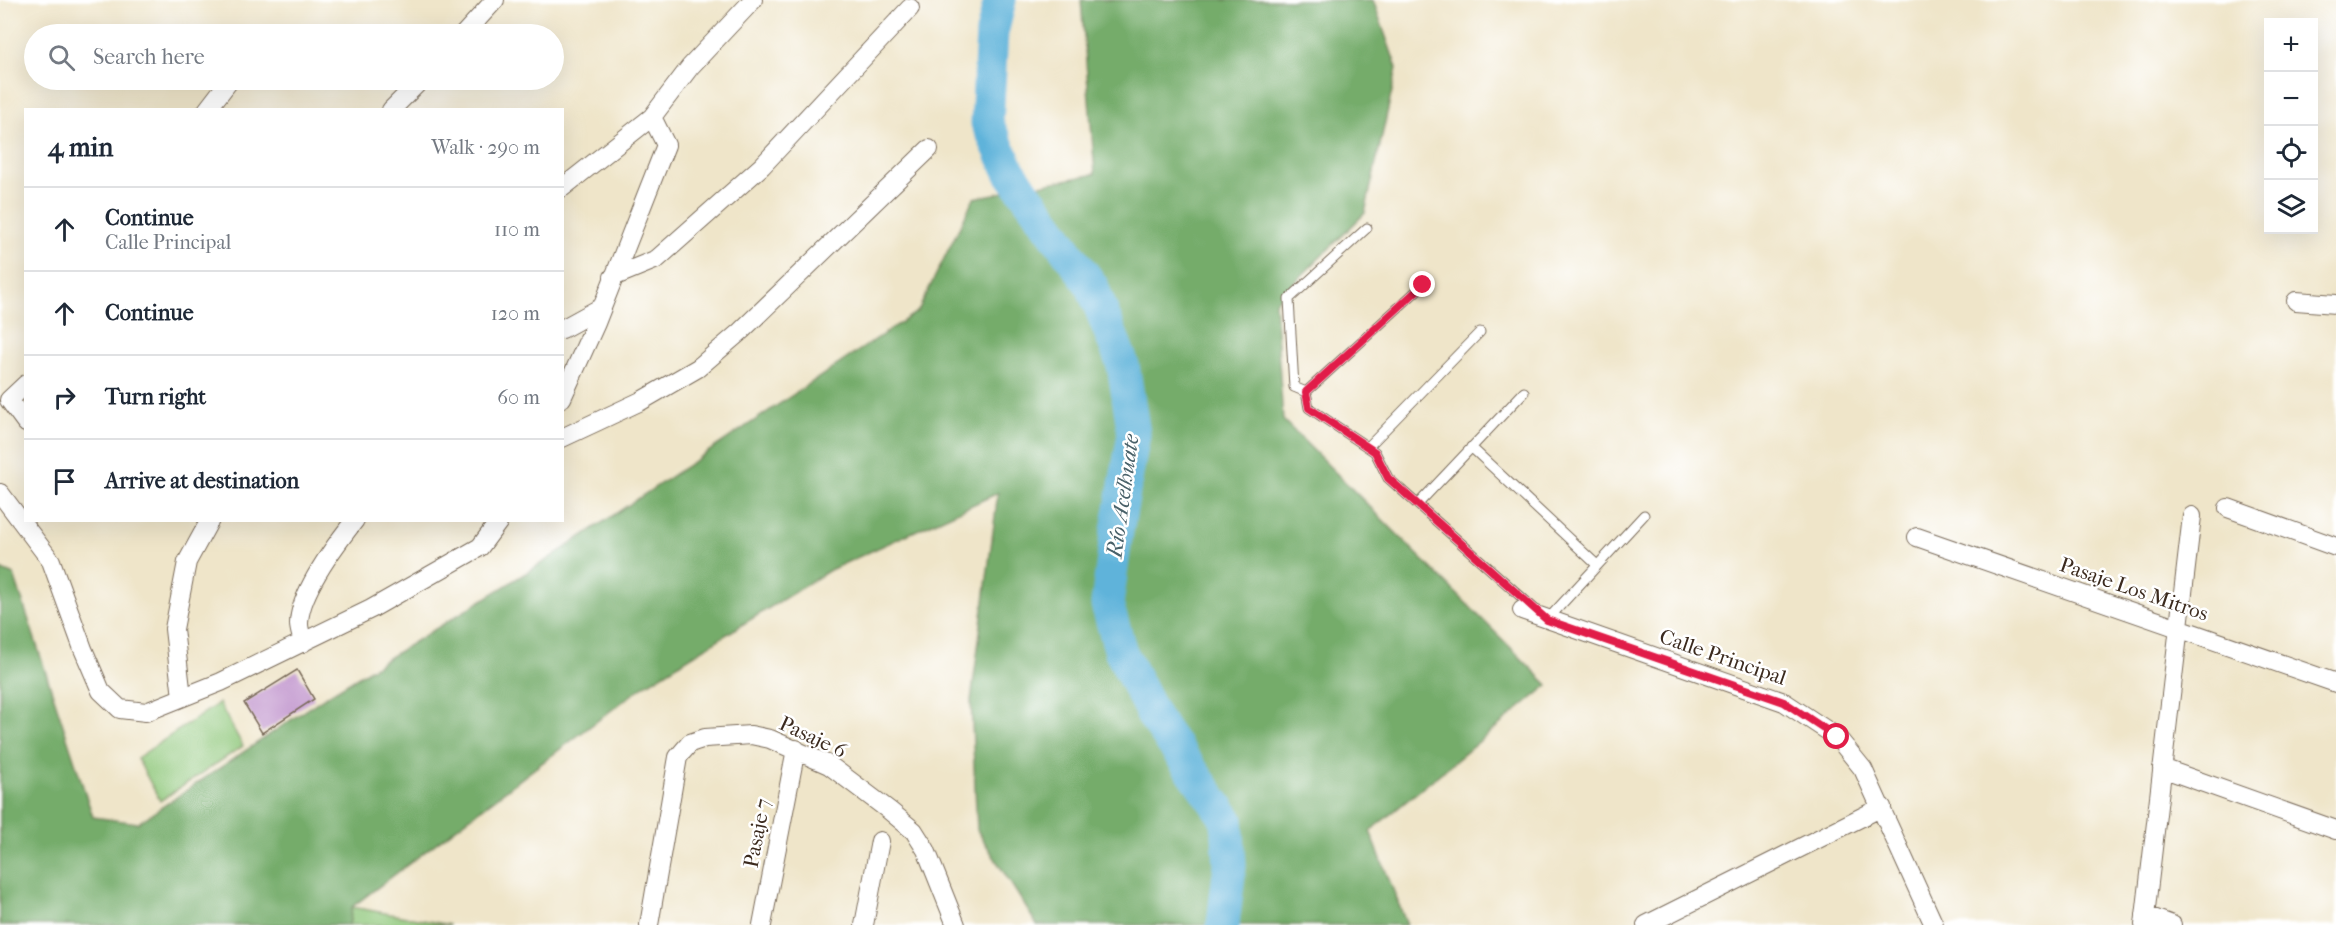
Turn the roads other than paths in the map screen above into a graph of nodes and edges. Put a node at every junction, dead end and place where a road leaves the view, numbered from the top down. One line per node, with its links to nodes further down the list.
1 (495, 0): 4 (street)
2 (753, 0): 9 (street)
3 (910, 8): 13 (street)
4 (473, 24)
5 (222, 90): 7 (street)
6 (411, 90): 8 (street)
7 (209, 108)
8 (393, 108)
9 (652, 117): 11 (street); 13 (street)
10 (929, 149): 26 (street)
11 (564, 186)
12 (1366, 228): 21 (lane)
13 (613, 277): 17 (street)
14 (1423, 285): 21 (lane)
15 (2296, 300): 16 (street)
16 (2336, 304)
17 (602, 307): 18 (street); 23 (street)
18 (564, 328)
19 (1480, 332): 27 (lane)
20 (24, 386): 24 (street)
21 (1306, 392): 27 (lane)
22 (1524, 392): 28 (lane)
23 (564, 393)
24 (11, 399): 25 (street)
25 (24, 420)
26 (564, 437)
27 (1368, 447): 30 (lane)
28 (1471, 447): 30 (lane); 39 (lane)
29 (0, 493): 45 (street)
30 (1418, 504): 41 (lane)
31 (2229, 508): 38 (street)
32 (1644, 515): 39 (lane)
33 (2192, 516): 42 (street)
34 (209, 522): 45 (street)
35 (353, 522): 43 (street)
36 (499, 522): 43 (street)
37 (1917, 537): 42 (street, Pasaje Los Mitros)
38 (2336, 547)
39 (1597, 565): 41 (lane)
40 (1522, 610): 41 (street, Calle Principal)
41 (1547, 620): 48 (street, Calle Principal)
42 (2179, 629): 44 (street, Pasaje Los Mitros); 47 (street)
43 (303, 643): 45 (street)
44 (2336, 683)
45 (182, 697)
46 (796, 749): 52 (street, Pasaje 6); 53 (street, Pasaje 7); 55 (street, Pasaje 6)
47 (2162, 768): 49 (street); 51 (street)
48 (1882, 807): 56 (street); 57 (street, Calle Principal)
49 (2336, 831)
50 (880, 841): 54 (street)
51 (2145, 920): 58 (street)
52 (650, 925)
53 (762, 925)
54 (864, 925)
55 (956, 925)
56 (1646, 925)
57 (1934, 925)
58 (2172, 925)

